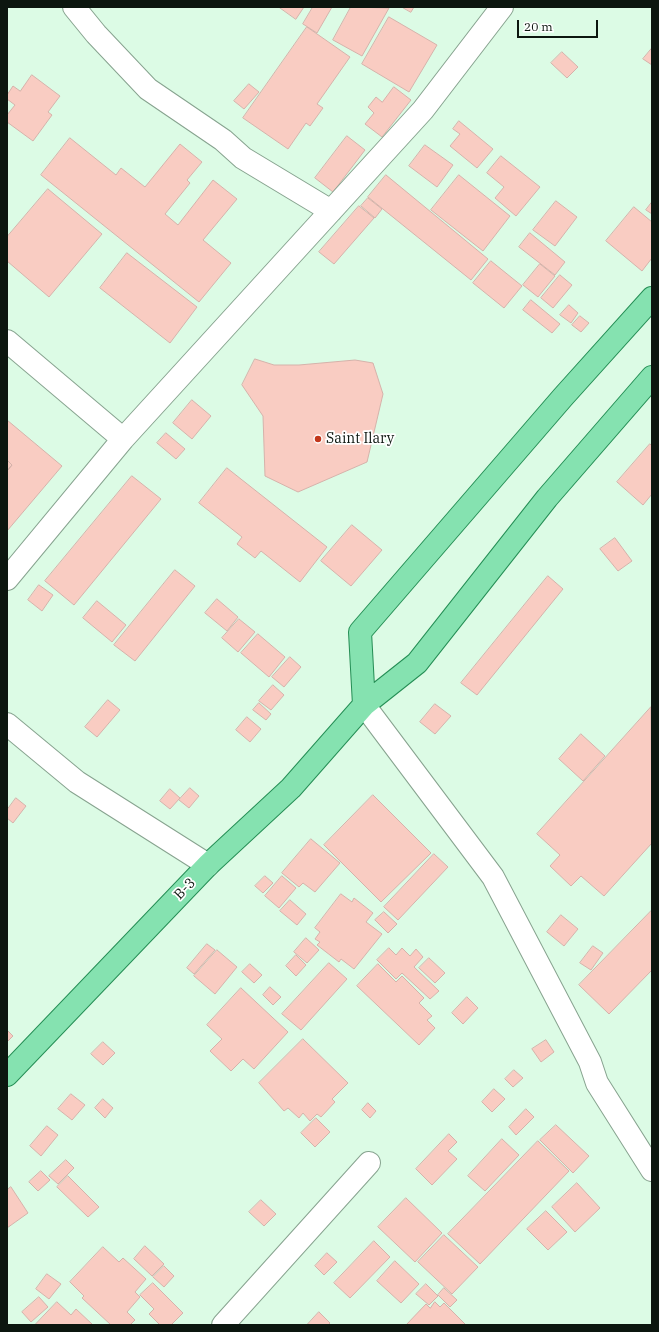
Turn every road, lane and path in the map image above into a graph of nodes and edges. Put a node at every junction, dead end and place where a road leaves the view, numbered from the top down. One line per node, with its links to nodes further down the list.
1 (74, 7): 3 (street)
2 (502, 7): 3 (street)
3 (331, 211): 7 (street)
4 (652, 298): 9 (main road)
5 (7, 341): 7 (street)
6 (652, 377): 9 (main road, B-3)
7 (123, 439): 8 (street)
8 (7, 579)
9 (364, 705): 11 (main road, B-3); 14 (street)
10 (7, 724): 11 (street)
11 (208, 865): 12 (main road, B-3)
12 (7, 1075)
13 (369, 1163): 15 (street)
14 (652, 1170)
15 (234, 1321)

